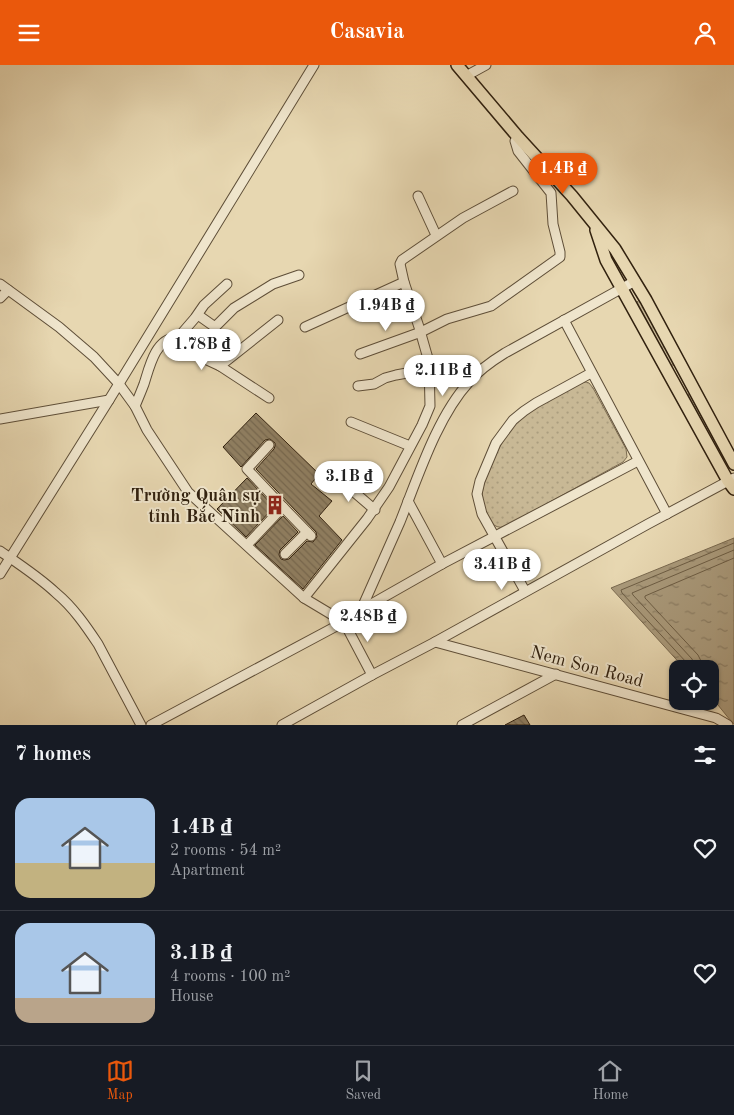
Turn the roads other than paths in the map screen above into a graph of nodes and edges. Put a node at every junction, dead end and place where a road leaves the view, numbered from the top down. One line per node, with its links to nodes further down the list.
1 (314, 65): 31 (street)
2 (457, 65): 4 (main road)
3 (486, 65): 4 (street)
4 (466, 76): 5 (main road)
5 (518, 137): 6 (main road); 8 (street)
6 (564, 186): 8 (street); 10 (main road)
7 (513, 191): 11 (street)
8 (551, 195): 24 (street)
9 (418, 196): 11 (street)
10 (593, 221): 13 (main road); 17 (main road)
11 (436, 235): 14 (street)
12 (299, 275): 20 (street)
13 (635, 281): 17 (street); 30 (main road)
14 (404, 282): 23 (street); 24 (street)
15 (0, 283): 18 (street)
16 (227, 284): 20 (street)
17 (622, 288): 22 (street); 32 (main road)
18 (8, 290): 19 (street); 31 (street)
19 (0, 298)
20 (198, 315): 25 (street)
21 (278, 321): 27 (street)
22 (564, 321): 29 (street); 45 (street)
23 (305, 327)
24 (420, 332): 26 (street); 28 (street)
25 (176, 339): 27 (street); 36 (street)
26 (360, 354)
27 (220, 366): 34 (street)
28 (429, 369): 33 (street); 40 (street)
29 (591, 373): 41 (street); 49 (street)
30 (688, 379): 32 (main road); 42 (main road)
31 (119, 384): 35 (street); 36 (street)
32 (676, 386): 44 (main road)
33 (358, 387)
34 (269, 398)
35 (109, 400): 37 (street); 53 (street)
36 (135, 407): 50 (street)
37 (0, 419)
38 (351, 422): 40 (street)
39 (269, 445): 46 (street)
40 (410, 447): 57 (street)
41 (638, 461): 48 (street); 49 (street)
42 (734, 464)
43 (339, 479): 47 (street)
44 (732, 483): 48 (street)
45 (408, 501): 54 (street); 58 (street)
46 (283, 507): 50 (street); 52 (street)
47 (375, 510)
48 (667, 514): 56 (street)
49 (494, 536): 54 (street); 56 (street)
50 (247, 545): 57 (street)
51 (0, 551): 53 (street)
52 (285, 554)
53 (10, 557): 55 (street); 64 (street)
54 (442, 564): 58 (street)
55 (0, 574)
56 (525, 591): 60 (street)
57 (304, 598): 59 (street)
58 (361, 610): 59 (street)
59 (344, 621): 61 (street); 65 (street)
60 (435, 642): 61 (street); 62 (street, Nem Son Road)
61 (372, 675): 66 (street)
62 (556, 675): 63 (street); 68 (street, Nem Son Road)
63 (480, 721): 67 (street)
64 (141, 725)
65 (151, 725)
66 (282, 725)
67 (462, 725)
68 (728, 725)

